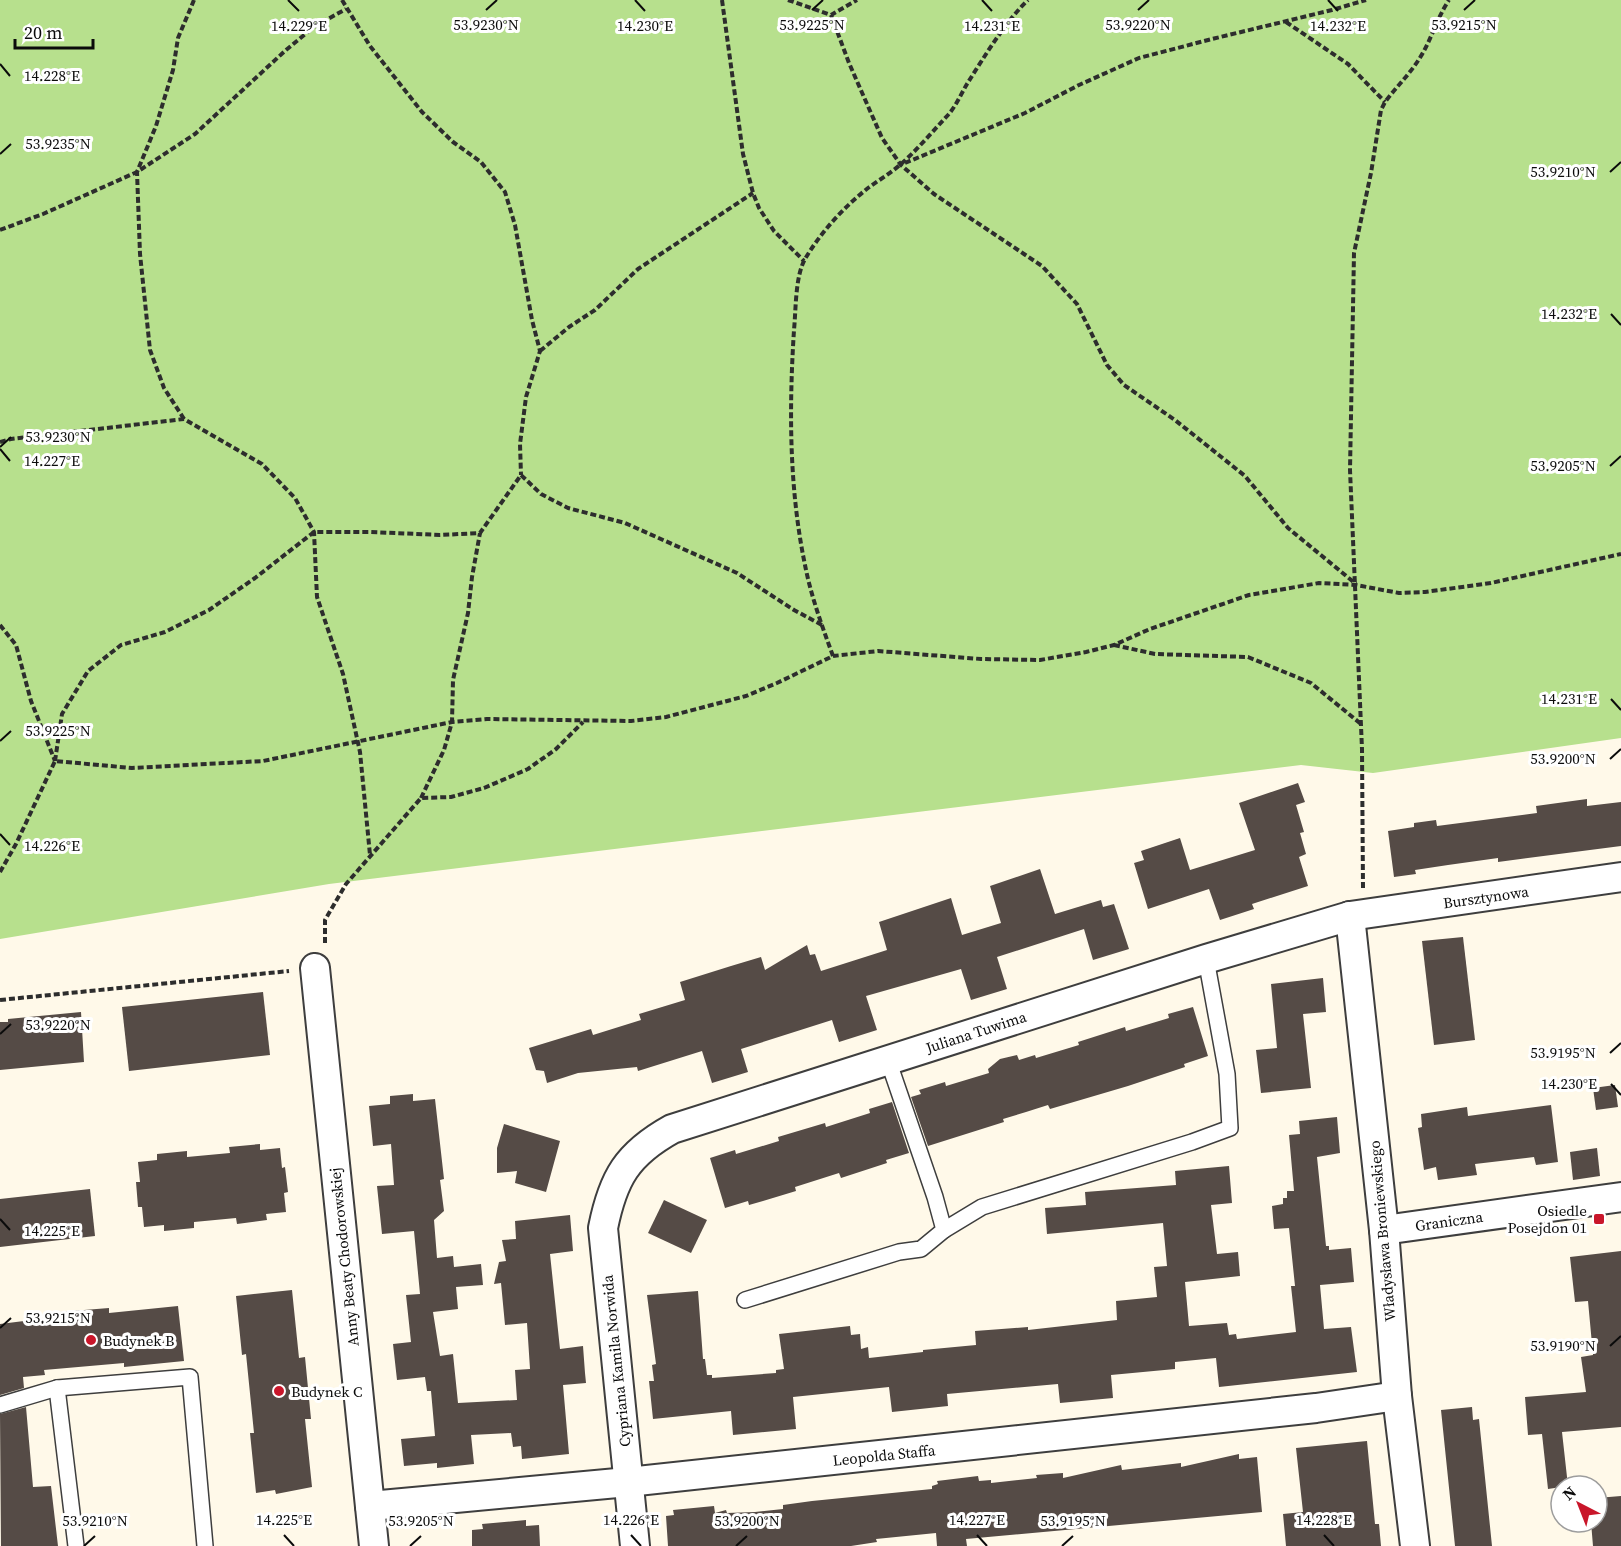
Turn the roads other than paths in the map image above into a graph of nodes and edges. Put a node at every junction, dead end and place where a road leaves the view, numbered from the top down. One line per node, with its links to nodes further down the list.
1 (1621, 878): 2 (street, Bursztynowa)
2 (1357, 906): 4 (street, Juliana Tuwima); 9 (street, Władysława Broniewskiego)
3 (320, 955): 15 (street, Anny Beaty Chodorowskiej)
4 (1206, 959): 5 (street, Juliana Tuwima); 8 (lane)
5 (888, 1060): 6 (street, Juliana Tuwima); 8 (lane)
6 (618, 1178): 14 (street, Cypriana Kamila Norwida)
7 (1621, 1197): 9 (street, Graniczna)
8 (944, 1230): 10 (lane)
9 (1384, 1230): 12 (street, Władysława Broniewskiego)
10 (744, 1300)
11 (57, 1388): 13 (lane); 16 (lane); 17 (lane)
12 (1397, 1395): 14 (street, Leopolda Staffa); 20 (street, Władysława Broniewskiego)
13 (0, 1405)
14 (628, 1482): 15 (street, Leopolda Staffa); 19 (street, Cypriana Kamila Norwida)
15 (370, 1506): 18 (street, Anny Beaty Chodorowskiej)
16 (76, 1546)
17 (205, 1546)
18 (374, 1546)
19 (635, 1546)
20 (1415, 1546)

